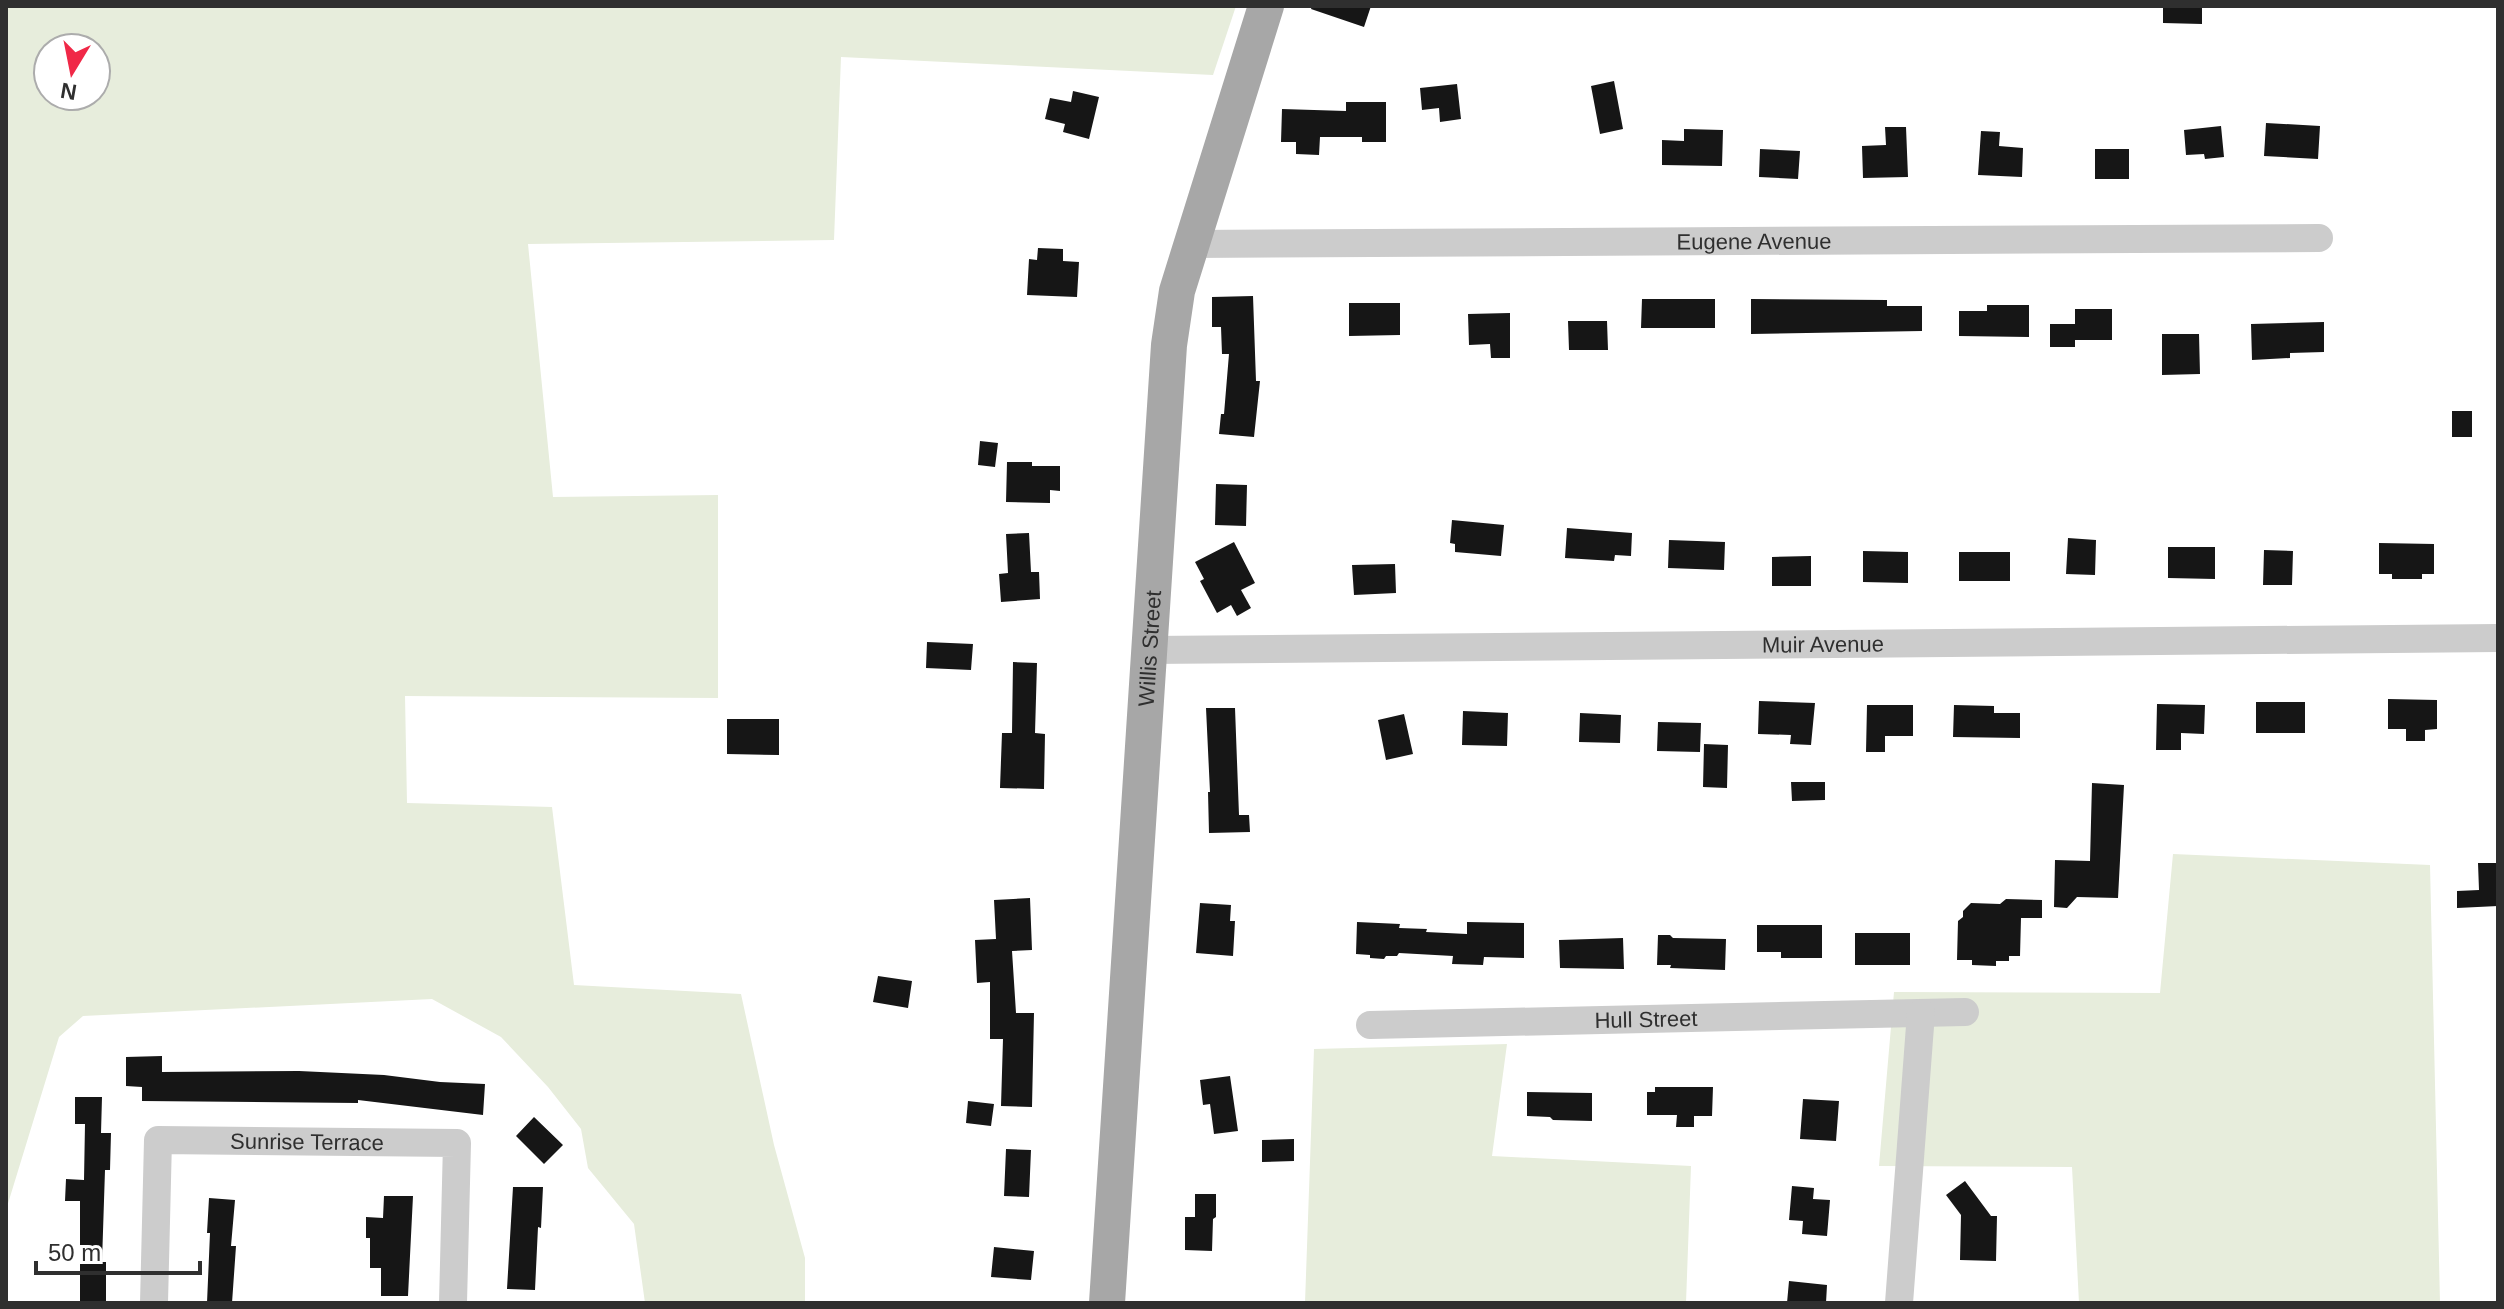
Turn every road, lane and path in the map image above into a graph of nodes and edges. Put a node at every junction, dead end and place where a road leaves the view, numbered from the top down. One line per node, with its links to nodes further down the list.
1 (1266, 6): 3 (main road, Willis Street)
2 (2319, 238): 3 (street, Eugene Avenue)
3 (1190, 244): 5 (main road, Willis Street)
4 (2498, 638): 5 (street, Muir Avenue)
5 (1149, 650): 11 (main road, Willis Street)
6 (1965, 1012): 7 (street, Hull Street)
7 (1921, 1013): 8 (street, Hull Street); 12 (street)
8 (1370, 1025)
9 (154, 1303): 10 (street, Sunrise Terrace)
10 (453, 1303)
11 (1107, 1303)
12 (1899, 1303)

